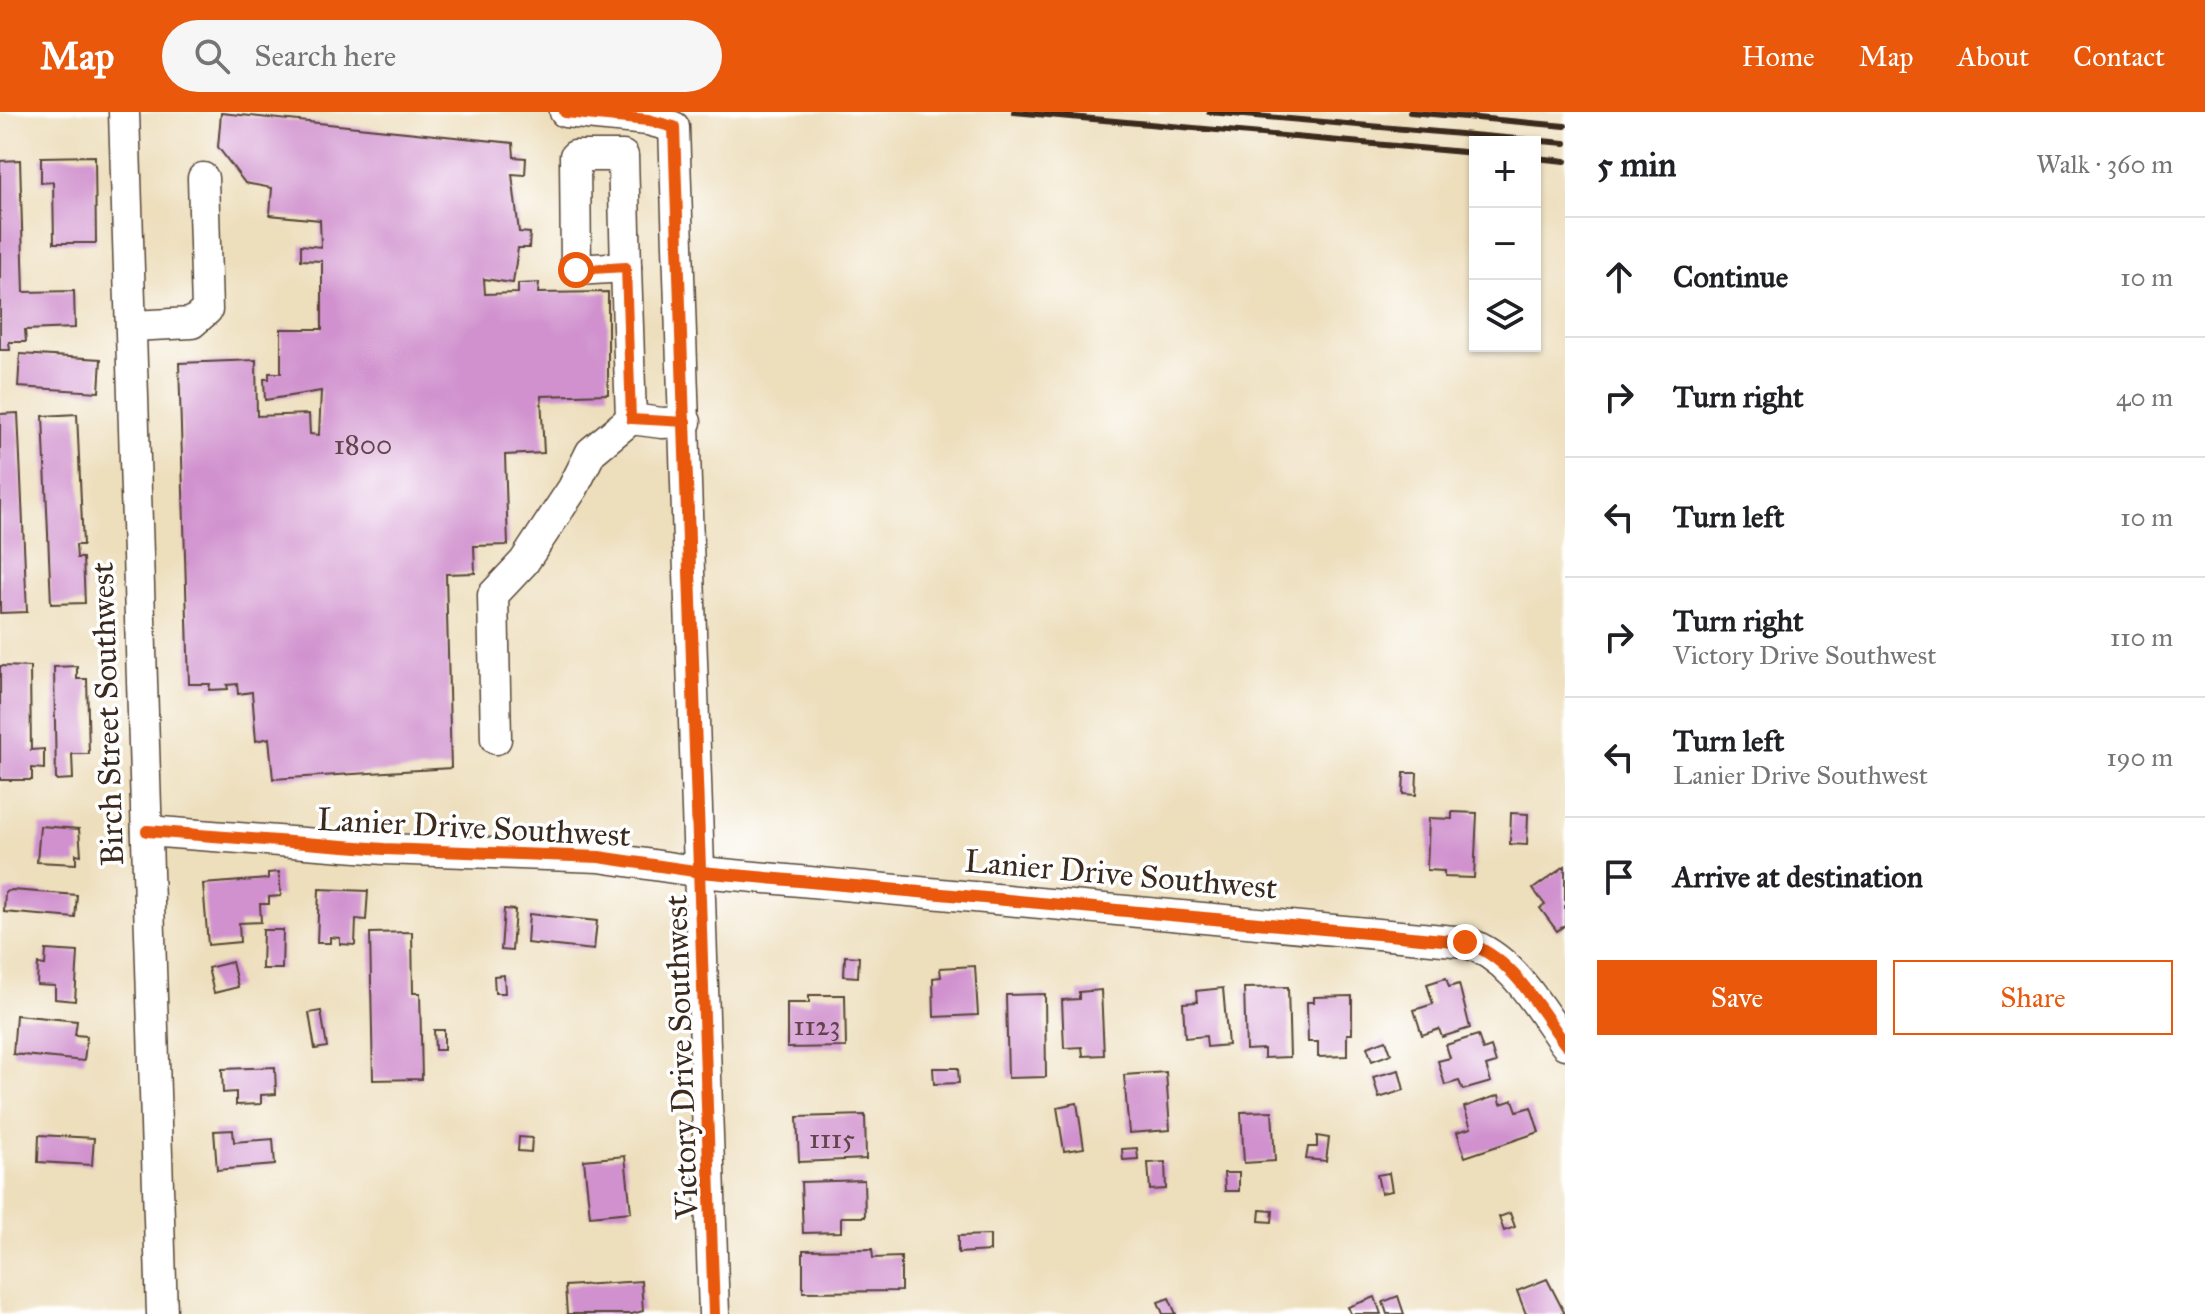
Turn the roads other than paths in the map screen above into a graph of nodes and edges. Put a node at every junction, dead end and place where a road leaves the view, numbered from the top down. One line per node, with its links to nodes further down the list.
1 (124, 112): 5 (street, Birch Street Southwest)
2 (565, 112): 7 (street, Victory Drive Southwest)
3 (203, 178): 5 (street)
4 (626, 267): 6 (street)
5 (131, 326): 9 (street, Birch Street Southwest)
6 (631, 419): 7 (street); 8 (street)
7 (686, 422): 10 (street, Victory Drive Southwest)
8 (496, 739)
9 (147, 831): 10 (street, Lanier Drive Southwest); 12 (street, Birch Street Southwest)
10 (701, 872): 11 (street, Lanier Drive Southwest); 13 (street, Victory Drive Southwest)
11 (1565, 1044)
12 (162, 1314)
13 (714, 1314)

